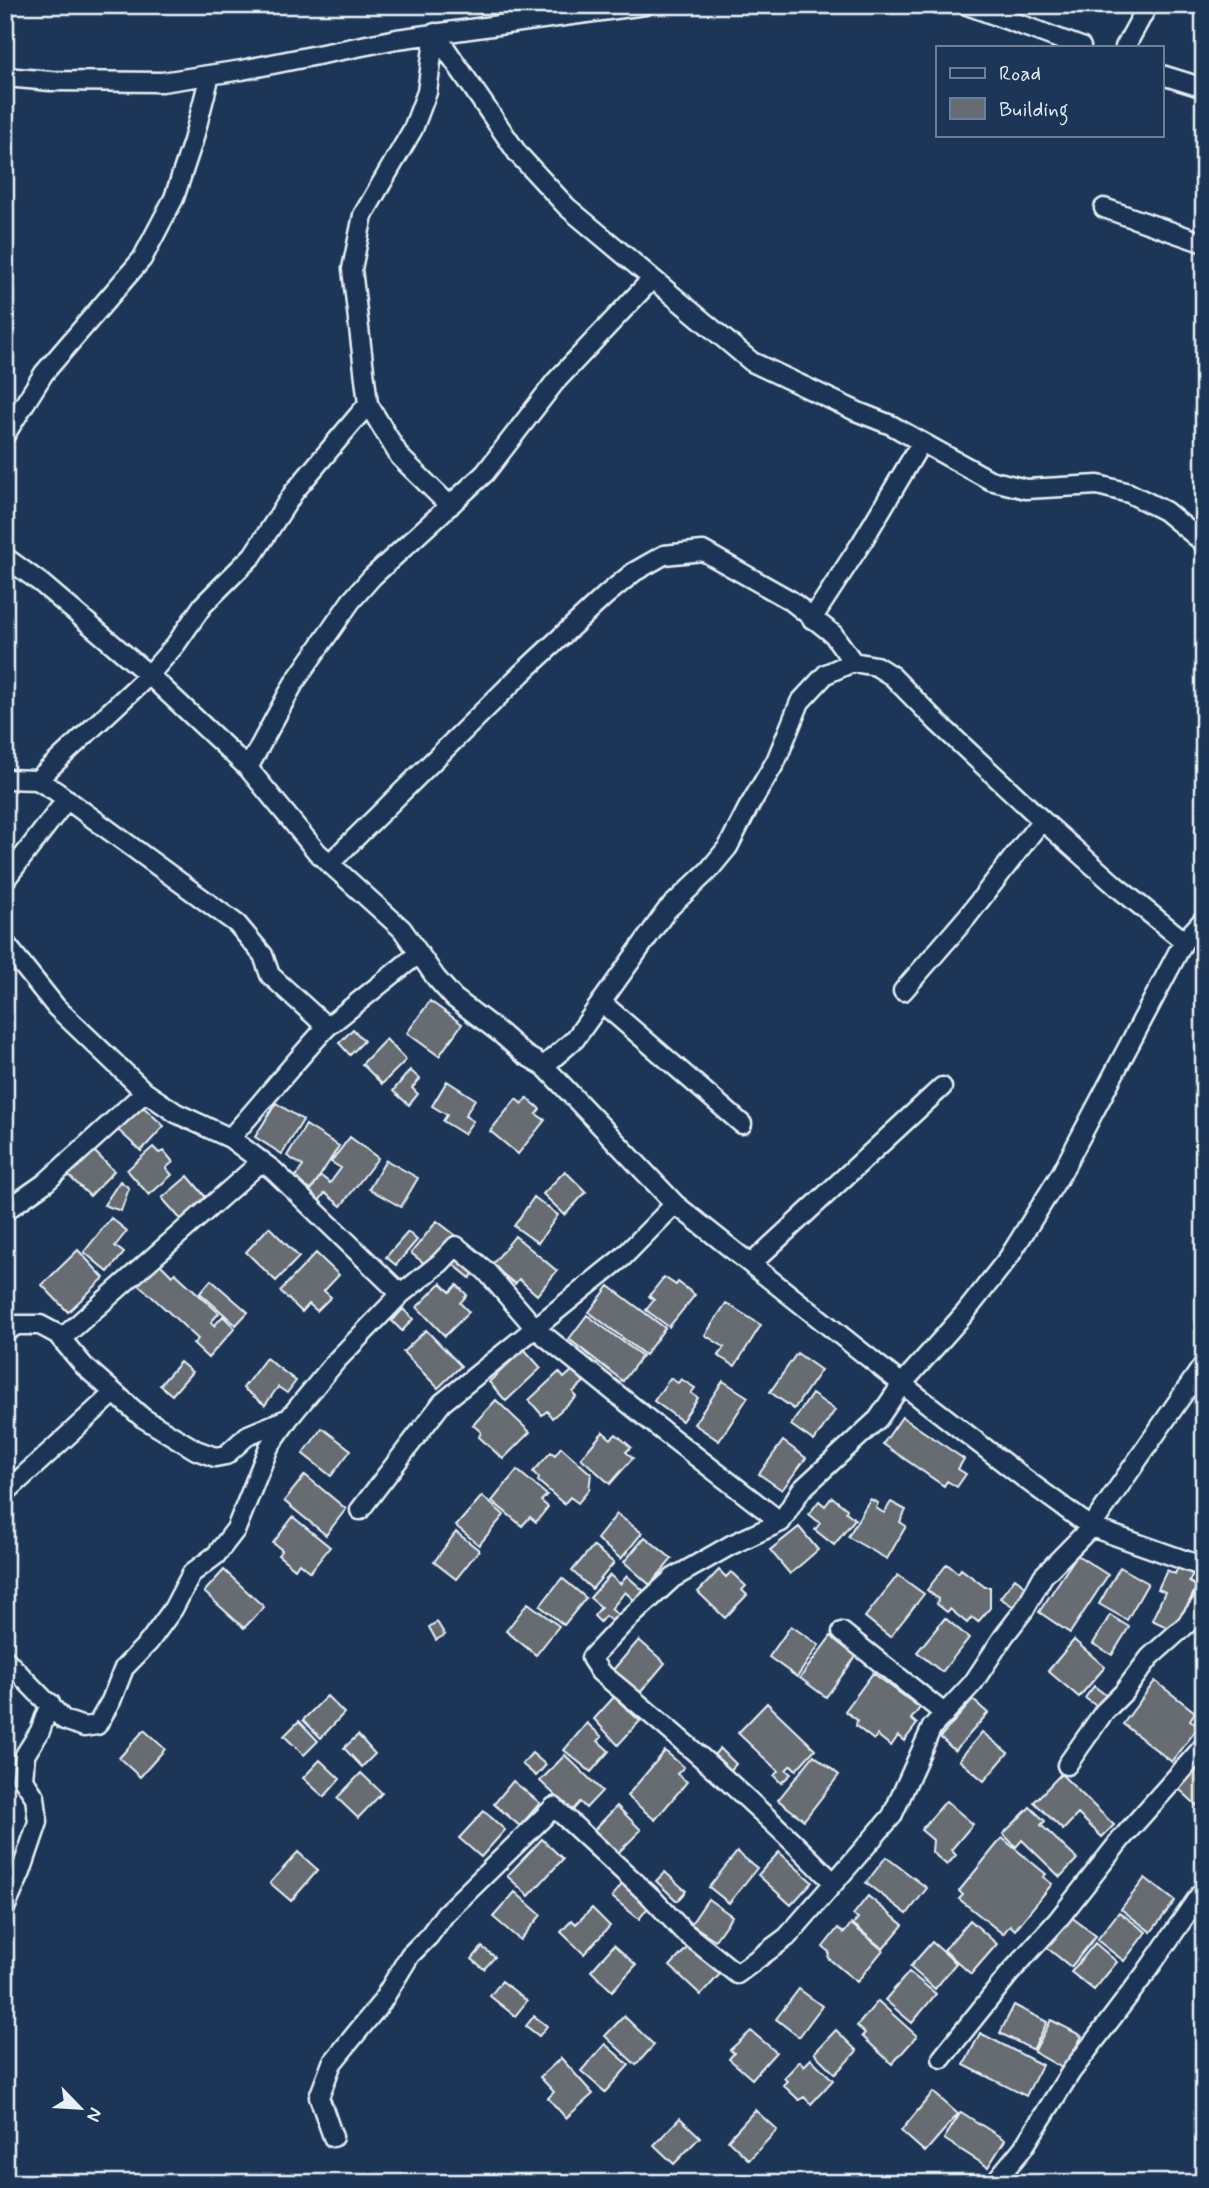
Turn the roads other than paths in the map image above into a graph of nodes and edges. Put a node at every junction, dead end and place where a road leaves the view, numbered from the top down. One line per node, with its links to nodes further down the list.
1 (645, 5): 4 (street)
2 (969, 5): 5 (street)
3 (1148, 5): 6 (street)
4 (435, 33): 7 (street); 13 (street); 14 (street)
5 (1079, 46)
6 (1126, 46)
7 (210, 75): 9 (street); 15 (street)
8 (1164, 76): 10 (street)
9 (5, 77)
10 (1204, 88)
11 (1104, 208): 12 (street)
12 (1204, 243)
13 (652, 279): 16 (street); 17 (street)
14 (368, 404): 17 (street); 22 (street)
15 (5, 435)
16 (920, 443): 18 (street); 20 (street)
17 (450, 506): 23 (street)
18 (1204, 543)
19 (5, 557): 22 (street)
20 (812, 619): 21 (street); 28 (street)
21 (853, 662): 27 (street); 35 (street)
22 (149, 675): 23 (street); 25 (street)
23 (248, 768): 28 (street)
24 (5, 779): 25 (street)
25 (37, 780): 26 (street)
26 (67, 799): 29 (street); 36 (street)
27 (1042, 820): 31 (street); 34 (street)
28 (330, 863): 33 (street)
29 (5, 880)
30 (1204, 919): 31 (street)
31 (1184, 941): 51 (street)
32 (5, 943): 39 (street)
33 (418, 954): 36 (street); 37 (street)
34 (903, 990)
35 (601, 1002): 37 (street); 40 (street)
36 (327, 1027): 41 (street)
37 (544, 1066): 43 (street)
38 (942, 1087): 45 (street)
39 (145, 1093): 41 (street); 44 (street)
40 (742, 1124)
41 (230, 1138): 42 (street)
42 (262, 1161): 46 (street); 49 (street)
43 (675, 1204): 45 (street); 47 (street)
44 (8, 1205)
45 (751, 1264): 51 (street)
46 (401, 1294): 47 (street); 53 (street)
47 (536, 1329): 55 (street); 56 (street)
48 (5, 1332): 49 (street)
49 (61, 1339): 52 (street)
50 (1204, 1364): 57 (street)
51 (902, 1384): 56 (street); 57 (street)
52 (114, 1393): 53 (street); 54 (street)
53 (289, 1418): 62 (street)
54 (5, 1493)
55 (360, 1510)
56 (781, 1522): 66 (street)
57 (1091, 1527): 58 (street); 63 (street)
58 (1204, 1567)
59 (1204, 1600): 65 (street)
60 (842, 1632): 63 (street)
61 (5, 1659): 62 (street)
62 (50, 1703): 68 (street)
63 (945, 1714): 66 (street)
64 (1204, 1746): 69 (street)
65 (1068, 1765)
66 (833, 1882): 70 (street)
67 (1204, 1889): 71 (street)
68 (5, 1908)
69 (942, 2058)
70 (333, 2137)
71 (994, 2183)

